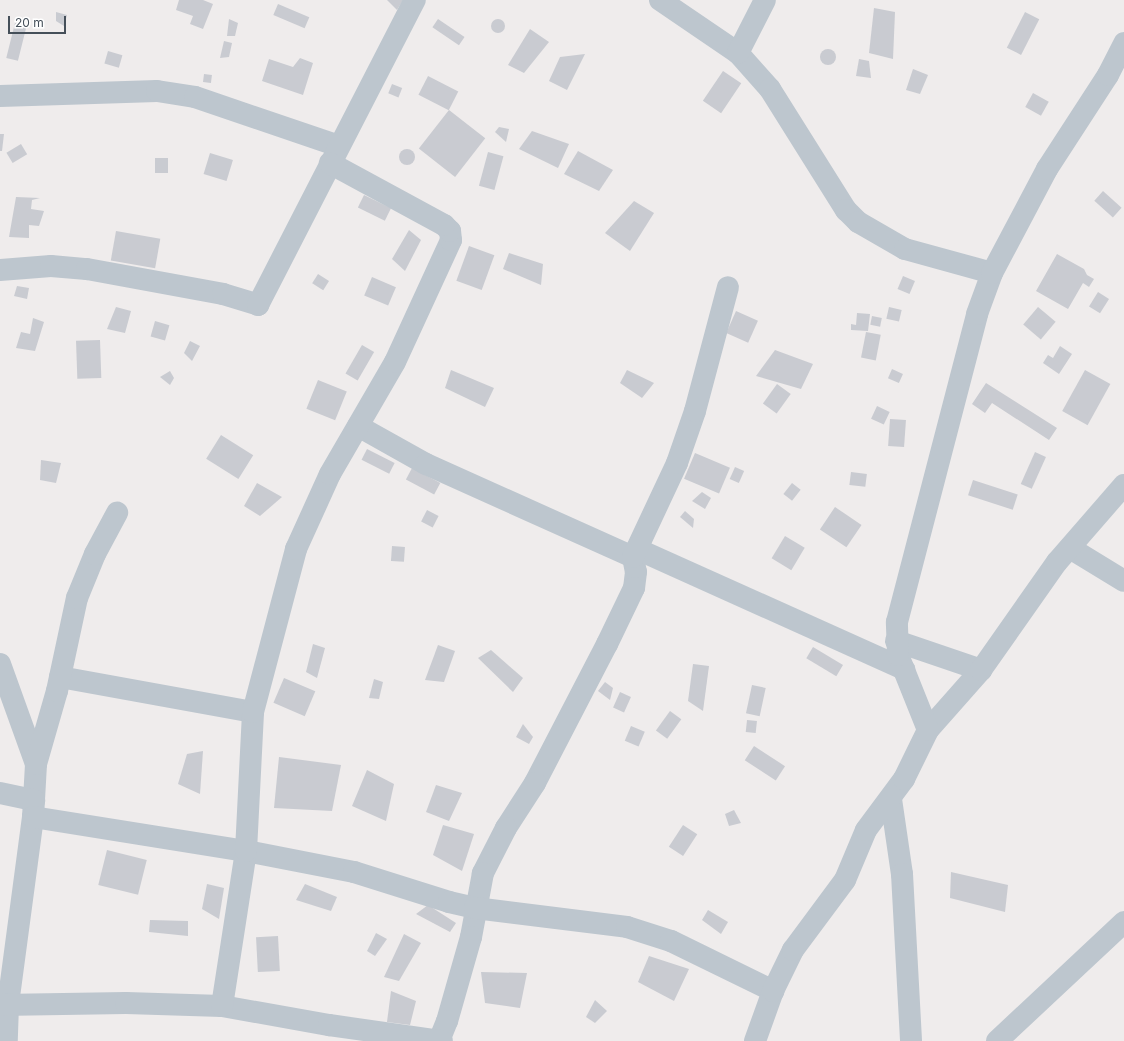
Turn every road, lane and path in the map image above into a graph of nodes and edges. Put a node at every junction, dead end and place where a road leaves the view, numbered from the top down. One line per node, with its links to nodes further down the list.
1 (415, 0): 7 (street)
2 (660, 0): 5 (street)
3 (765, 0): 5 (street)
4 (1124, 43): 9 (street)
5 (738, 53): 9 (street)
6 (0, 96): 7 (street)
7 (334, 155): 8 (street); 11 (street)
8 (0, 270)
9 (992, 273): 17 (street)
10 (728, 287): 15 (street)
11 (358, 426): 15 (street); 22 (street)
12 (1124, 485): 14 (street)
13 (118, 513): 21 (street)
14 (1070, 548): 16 (street); 20 (street)
15 (635, 553): 19 (street); 29 (street)
16 (1124, 581)
17 (896, 641): 19 (street); 20 (street)
18 (0, 664): 24 (street)
19 (904, 669): 23 (street)
20 (981, 670): 23 (street)
21 (60, 677): 22 (street); 24 (street)
22 (253, 712): 28 (street)
23 (928, 730): 26 (street)
24 (36, 764): 27 (street)
25 (0, 793): 27 (street)
26 (891, 799): 31 (street); 37 (street)
27 (34, 809): 28 (street); 32 (street)
28 (246, 850): 29 (street); 33 (street)
29 (475, 908): 31 (street); 35 (street)
30 (1124, 922): 38 (street)
31 (773, 991): 36 (street)
32 (4, 1005): 33 (street); 34 (street)
33 (222, 1006): 35 (street)
34 (7, 1041)
35 (440, 1041)
36 (755, 1041)
37 (911, 1041)
38 (997, 1041)

